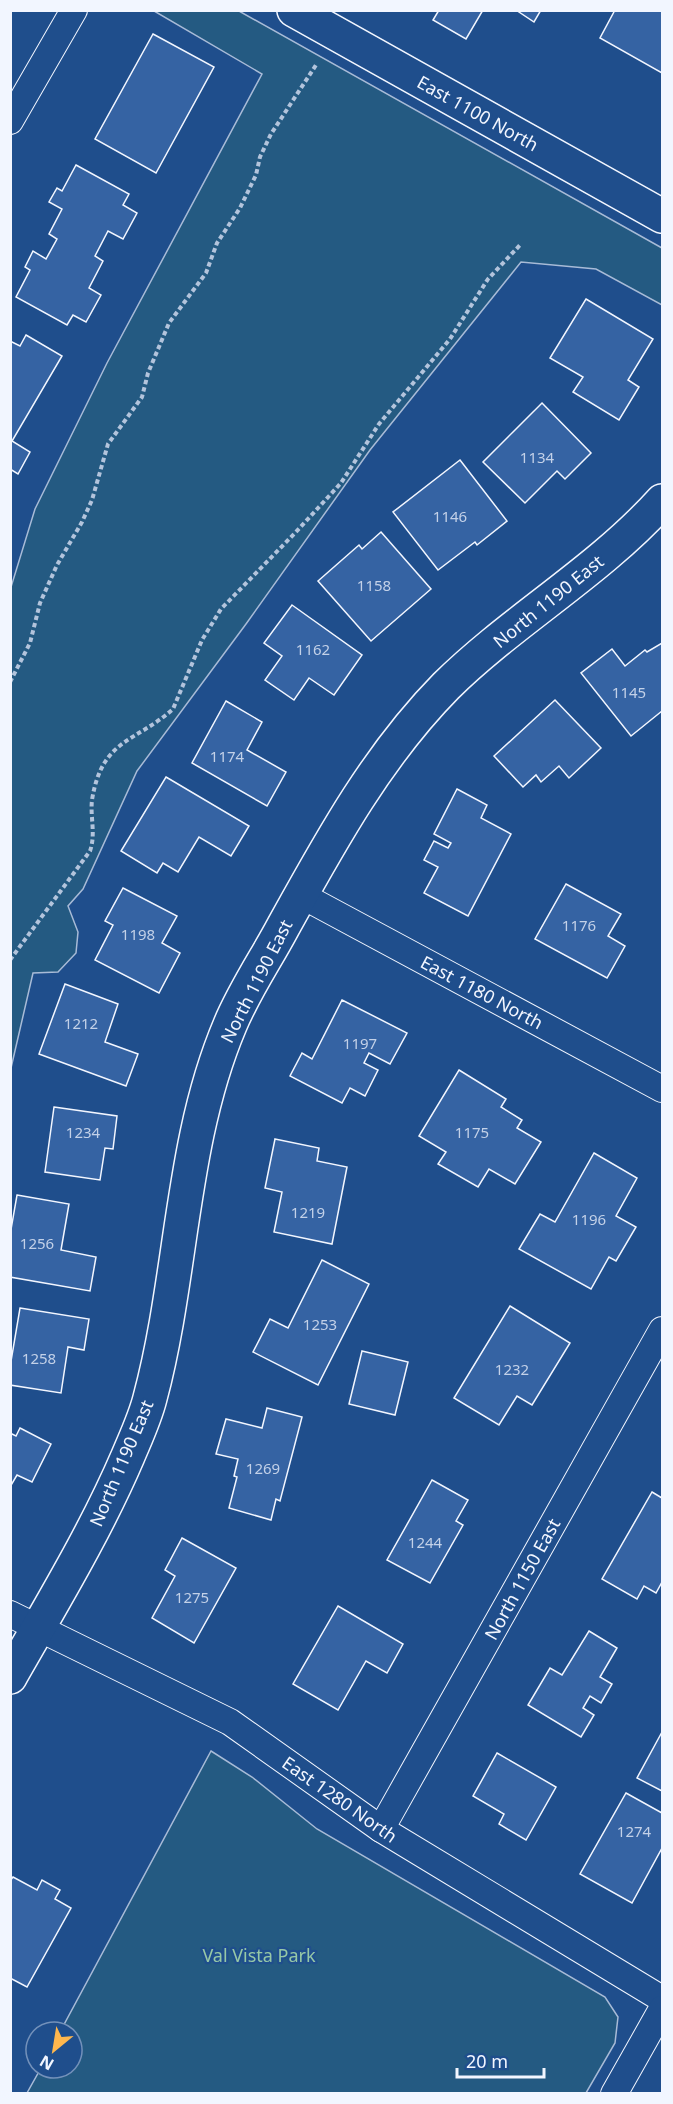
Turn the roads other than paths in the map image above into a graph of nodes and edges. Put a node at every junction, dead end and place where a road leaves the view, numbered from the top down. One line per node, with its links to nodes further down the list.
1 (74, 10): 3 (street)
2 (294, 10): 4 (street, East 1100 North)
3 (10, 121)
4 (663, 216)
5 (663, 501): 6 (street, North 1190 East)
6 (301, 895): 7 (street, East 1180 North); 9 (street, North 1190 East)
7 (663, 1089)
8 (663, 1330): 11 (street, North 1150 East)
9 (24, 1622): 10 (street, North 1190 East); 11 (street, East 1280 North)
10 (10, 1677)
11 (381, 1829): 12 (street, East 1280 North)
12 (663, 1999)
13 (663, 2009): 14 (street)
14 (614, 2094)

